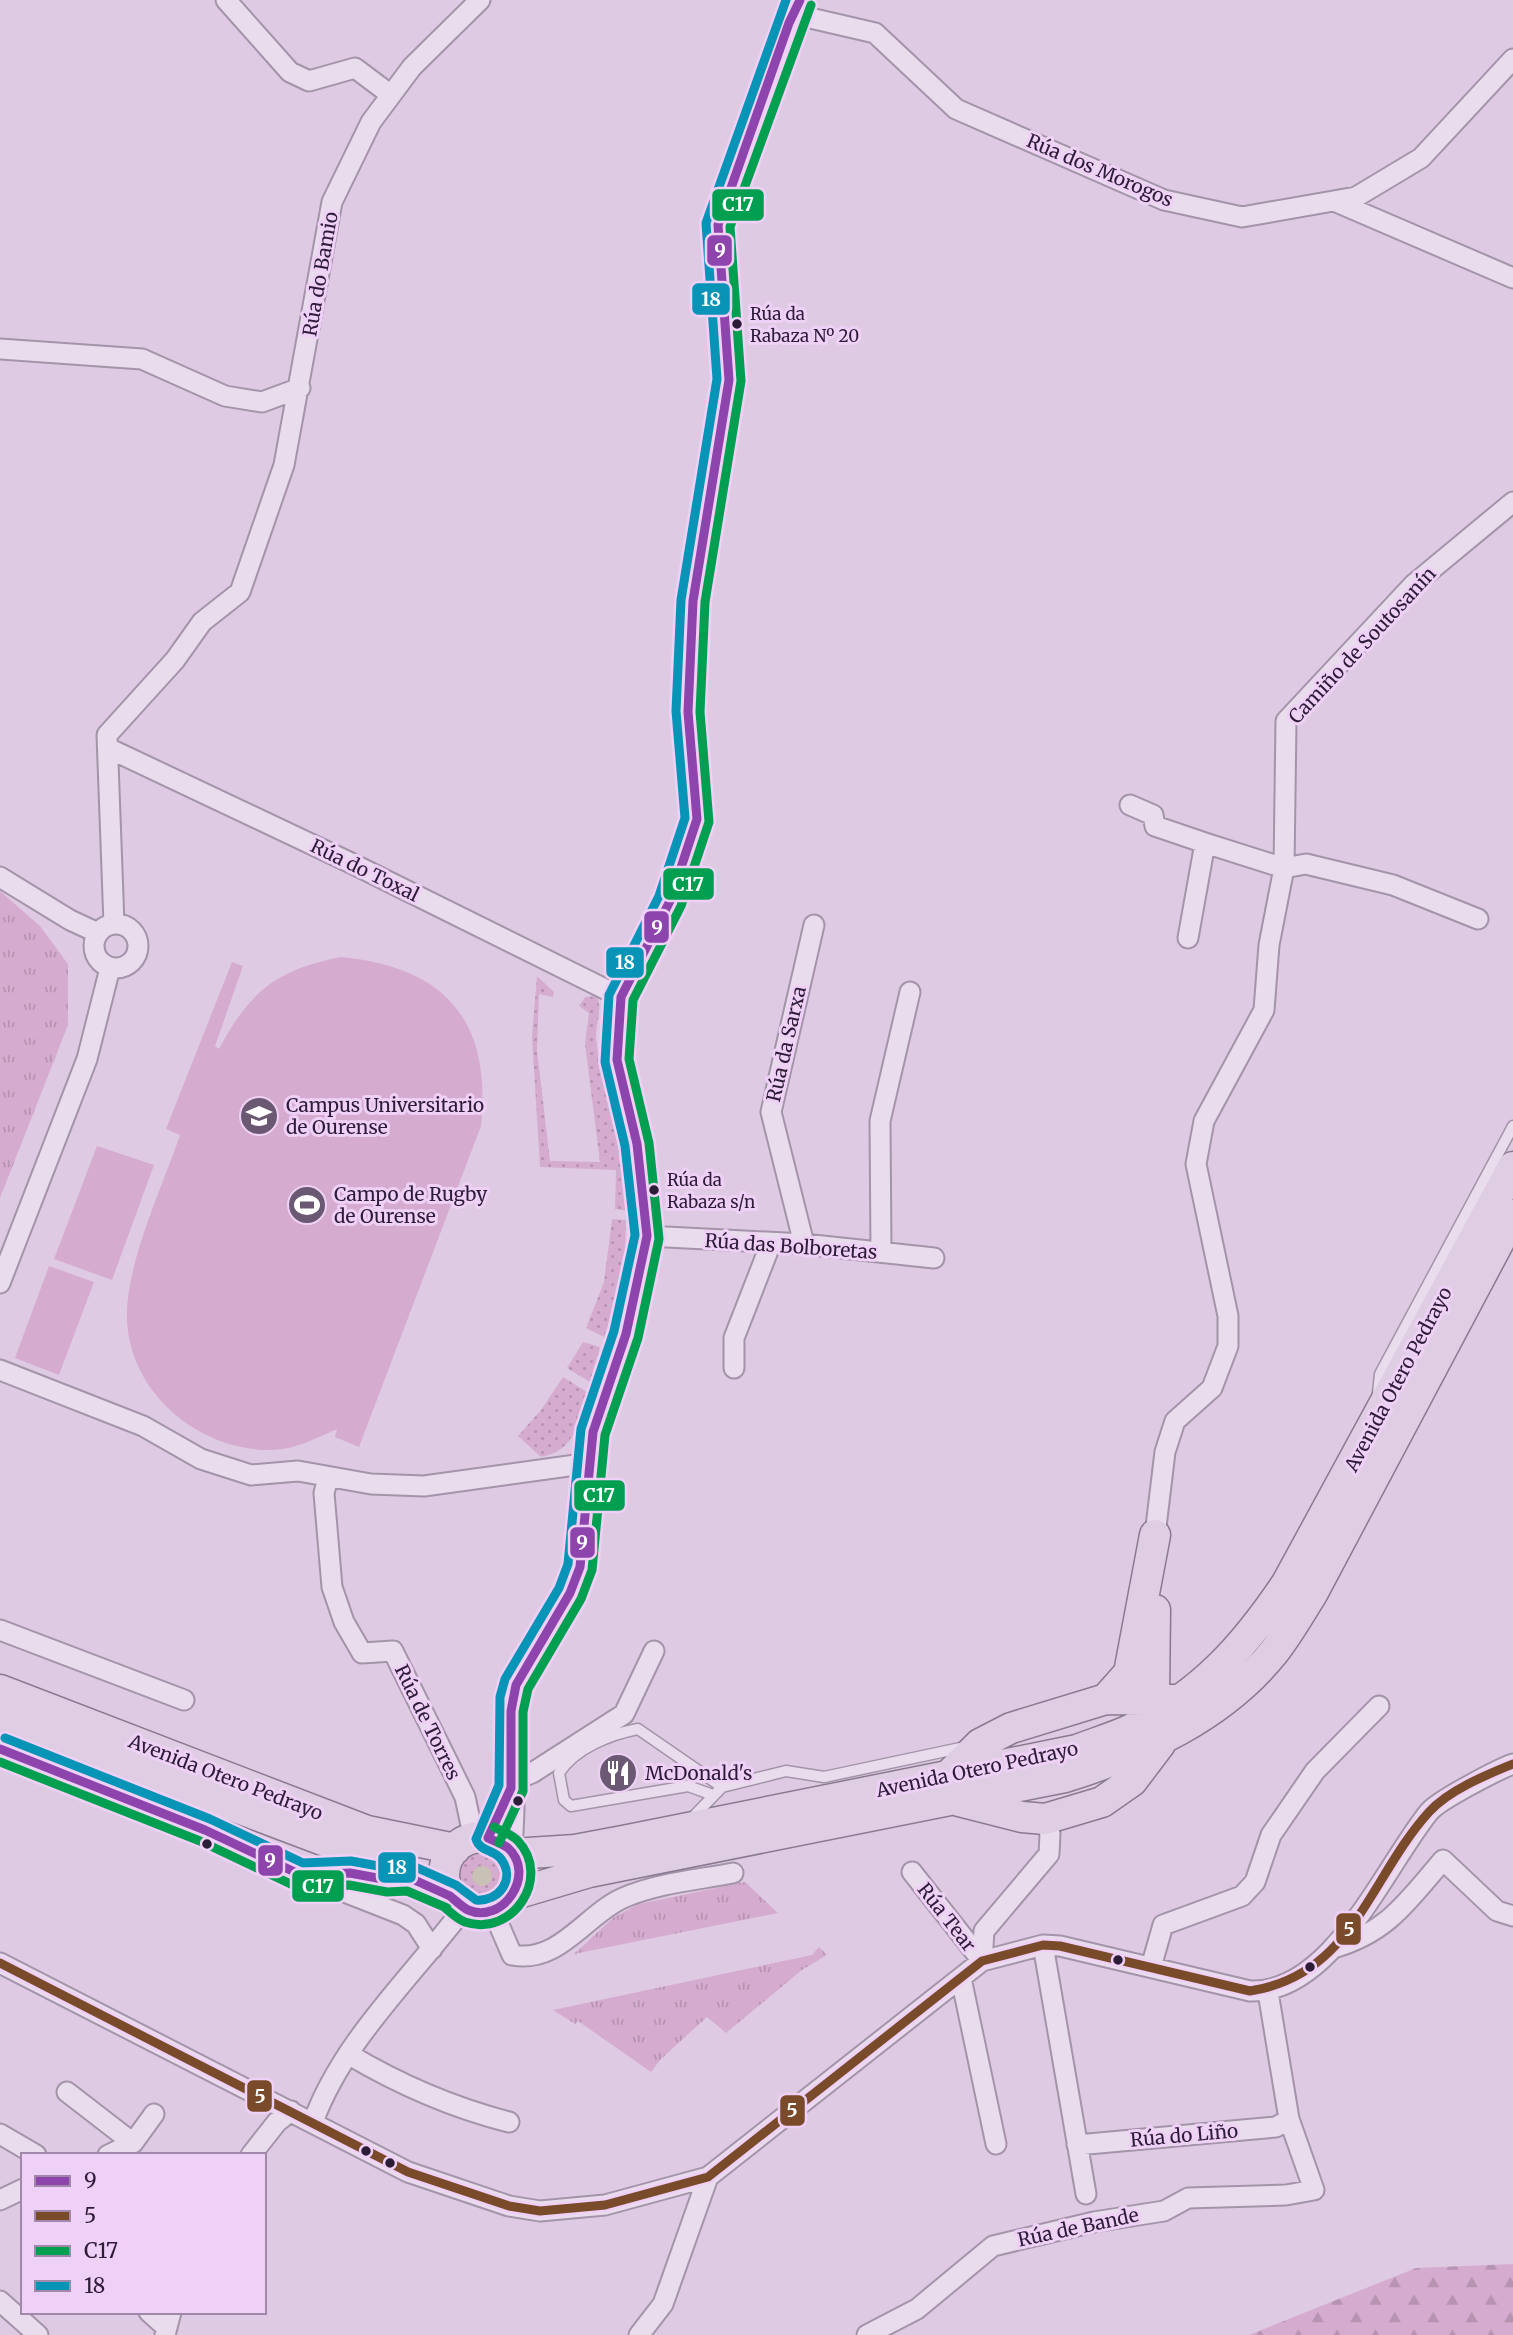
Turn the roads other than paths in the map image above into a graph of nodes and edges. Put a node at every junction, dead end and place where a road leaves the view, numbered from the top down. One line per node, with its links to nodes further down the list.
1 (226, 0): 5 (street)
2 (480, 0): 5 (street, Rúa do Bamio)
3 (797, 7): 6 (street, Rúa dos Morogos); 22 (street)
4 (1513, 59): 6 (street, Rúa dos Morogos)
5 (391, 95): 9 (street, Rúa do Bamio)
6 (1334, 201): 7 (street)
7 (1513, 278)
8 (0, 349): 9 (street)
9 (300, 388): 11 (street, Rúa do Bamio)
10 (1513, 502): 14 (street, Camiño de Soutosanín)
11 (108, 748): 18 (street); 22 (street, Rúa do Toxal)
12 (1130, 805): 13 (street)
13 (1205, 843): 14 (street); 19 (street)
14 (1284, 868): 16 (street); 37 (street, Camiño de Soutosanín)
15 (0, 877): 18 (street)
16 (1478, 919)
17 (814, 925): 28 (street, Rúa da Sarxa)
18 (106, 928): 20 (street); 20 (street)
19 (1188, 939)
20 (110, 968): 31 (street)
21 (910, 992): 29 (street)
22 (621, 997): 26 (street)
23 (1513, 1126): 34 (lane)
24 (1513, 1167): 34 (main road, Avenida Otero Pedrayo)
25 (1513, 1215): 40 (main road, Avenida Otero Pedrayo)
26 (647, 1236): 27 (street, Rúa das Bolboretas); 35 (street)
27 (771, 1243): 28 (street, Rúa das Bolboretas); 32 (street)
28 (804, 1244): 29 (street, Rúa das Bolboretas)
29 (881, 1252): 30 (street, Rúa das Bolboretas)
30 (934, 1258)
31 (0, 1283)
32 (734, 1368)
33 (0, 1370): 36 (street)
34 (1376, 1420): 40 (main road, Avenida Otero Pedrayo)
35 (590, 1463): 36 (street); 55 (street)
36 (328, 1478): 62 (street, Rúa de Torres)
37 (1155, 1535): 42 (main road); 43 (main road)
38 (0, 1630): 44 (street)
39 (654, 1651): 55 (street)
40 (1230, 1678): 42 (main road, Avenida Otero Pedrayo); 49 (main road, Avenida Otero Pedrayo)
41 (0, 1690): 62 (main road, Avenida Otero Pedrayo)
42 (1168, 1698): 43 (main road); 51 (main road, Avenida Otero Pedrayo)
43 (1106, 1699): 46 (main road)
44 (184, 1700)
45 (1379, 1706): 74 (street)
46 (1069, 1712): 48 (main road); 51 (main road)
47 (0, 1718): 66 (main road, Avenida Otero Pedrayo)
48 (1011, 1728): 50 (main road); 54 (main road)
49 (1165, 1737): 51 (main road, Avenida Otero Pedrayo); 59 (main road)
50 (979, 1744): 56 (lane); 57 (main road)
51 (1115, 1748): 54 (main road, Avenida Otero Pedrayo); 59 (main road)
52 (0, 1749): 65 (street, Avenida Otero Pedrayo)
53 (1513, 1764): 71 (street)
54 (1002, 1777): 57 (main road, Avenida Otero Pedrayo); 60 (main road)
55 (512, 1784): 62 (street)
56 (722, 1787): 58 (lane); 58 (lane)
57 (949, 1788): 60 (main road); 61 (main road, Avenida Otero Pedrayo); 67 (main road, Avenida Otero Pedrayo)
58 (713, 1795): 61 (lane)
59 (1102, 1802): 60 (main road)
60 (1034, 1818): 72 (street)
61 (682, 1828): 62 (main road, Avenida Otero Pedrayo)
62 (488, 1845): 67 (main road); 67 (main road)
63 (912, 1872): 72 (street, Rúa Tear)
64 (733, 1873): 67 (street)
65 (301, 1875): 66 (street, Avenida Otero Pedrayo); 70 (street, Avenida Otero Pedrayo)
66 (410, 1878): 67 (main road, Avenida Otero Pedrayo)
67 (480, 1903): 70 (street)
68 (1513, 1916): 71 (street)
69 (1043, 1945): 72 (street); 74 (street); 87 (street)
70 (432, 1949): 77 (street)
71 (1332, 1949): 76 (street)
72 (982, 1961): 75 (street)
73 (0, 1963): 79 (street)
74 (1151, 1967): 76 (street)
75 (961, 1978): 86 (street); 91 (street)
76 (1268, 1992): 81 (street)
77 (348, 2054): 82 (street); 83 (street)
78 (67, 2092): 85 (street)
79 (291, 2111): 82 (street); 90 (street)
80 (154, 2114): 85 (street)
81 (1289, 2119): 87 (street, Rúa do Liño); 100 (street, Rúa de Bande)
82 (313, 2122): 91 (street)
83 (509, 2122)
84 (0, 2134): 88 (street)
85 (133, 2143): 89 (street)
86 (996, 2144)
87 (1077, 2145): 93 (street)
88 (33, 2153)
89 (112, 2153)
90 (253, 2153)
91 (708, 2177): 99 (street)
92 (21, 2190): 94 (street)
93 (1086, 2194)
94 (0, 2200)
95 (0, 2301): 98 (street)
96 (152, 2314): 97 (street)
97 (168, 2325)
98 (38, 2335)
99 (639, 2335)
100 (867, 2335)

